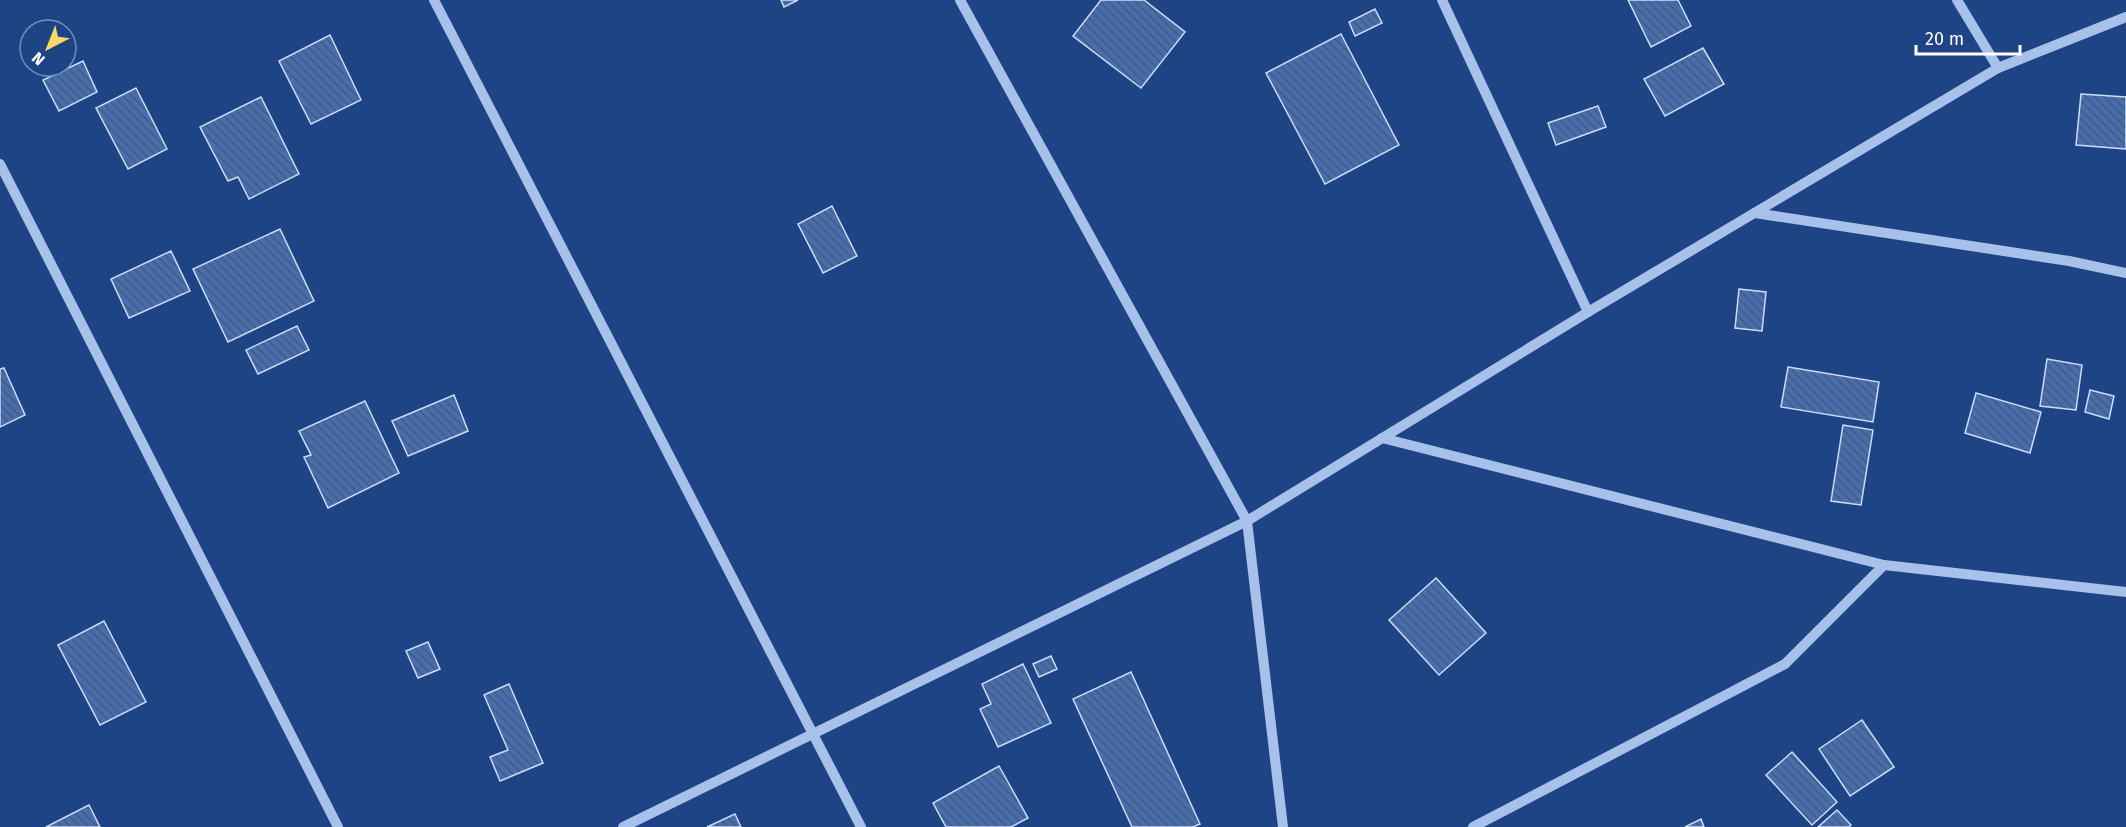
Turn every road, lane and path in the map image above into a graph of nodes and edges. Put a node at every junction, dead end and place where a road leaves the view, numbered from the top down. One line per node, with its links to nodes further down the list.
1 (434, 0): 15 (street)
2 (960, 0): 12 (street)
3 (1442, 0): 10 (street)
4 (1957, 0): 6 (street)
5 (2126, 17): 6 (street)
6 (1998, 68): 8 (street)
7 (0, 164): 16 (street)
8 (1755, 213): 9 (street); 10 (street)
9 (2126, 273)
10 (1588, 312): 11 (street)
11 (1382, 438): 12 (street); 13 (street)
12 (1247, 521): 15 (street); 19 (street)
13 (1884, 565): 14 (street); 20 (street)
14 (2126, 592)
15 (813, 734): 17 (street); 18 (street)
16 (338, 827)
17 (623, 827)
18 (861, 827)
19 (1282, 827)
20 (1473, 827)

